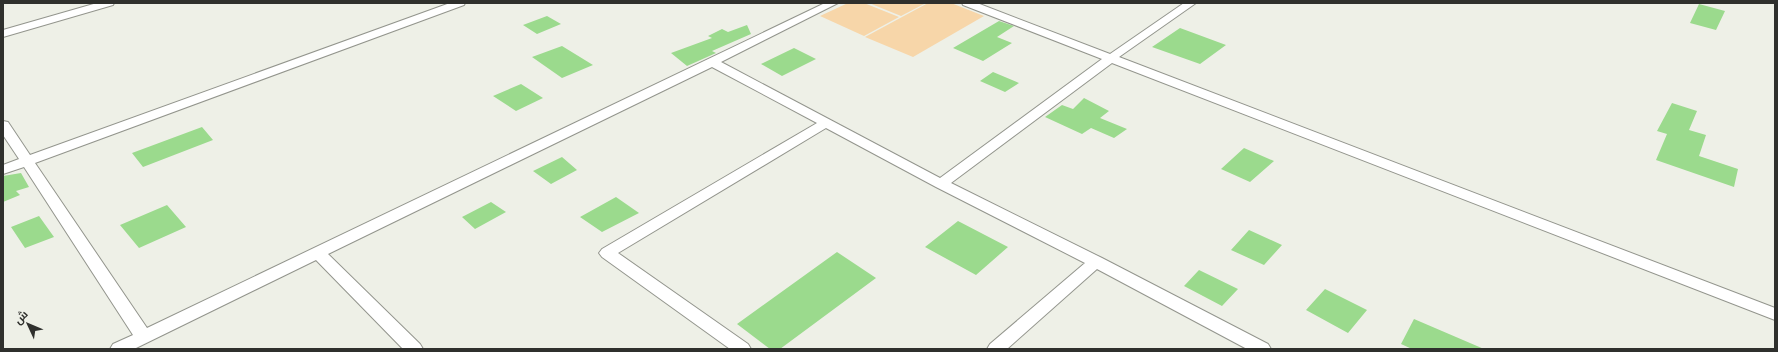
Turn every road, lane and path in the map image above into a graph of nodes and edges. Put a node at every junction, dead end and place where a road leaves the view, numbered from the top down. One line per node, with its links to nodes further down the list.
1 (109, 3): 6 (street)
2 (459, 3): 11 (street)
3 (833, 3): 8 (street)
4 (968, 3): 7 (street)
5 (1191, 3): 7 (street)
6 (3, 34)
7 (1111, 58): 13 (street); 16 (street)
8 (712, 62): 9 (street); 14 (street)
9 (826, 123): 13 (street); 20 (street)
10 (3, 125): 11 (street)
11 (28, 160): 12 (street); 17 (street)
12 (3, 170)
13 (941, 184): 15 (street)
14 (318, 253): 17 (street); 19 (street)
15 (1096, 262): 21 (street); 22 (street)
16 (1775, 314)
17 (144, 337): 18 (street)
18 (119, 349)
19 (414, 349)
20 (742, 349)
21 (996, 349)
22 (1262, 349)

